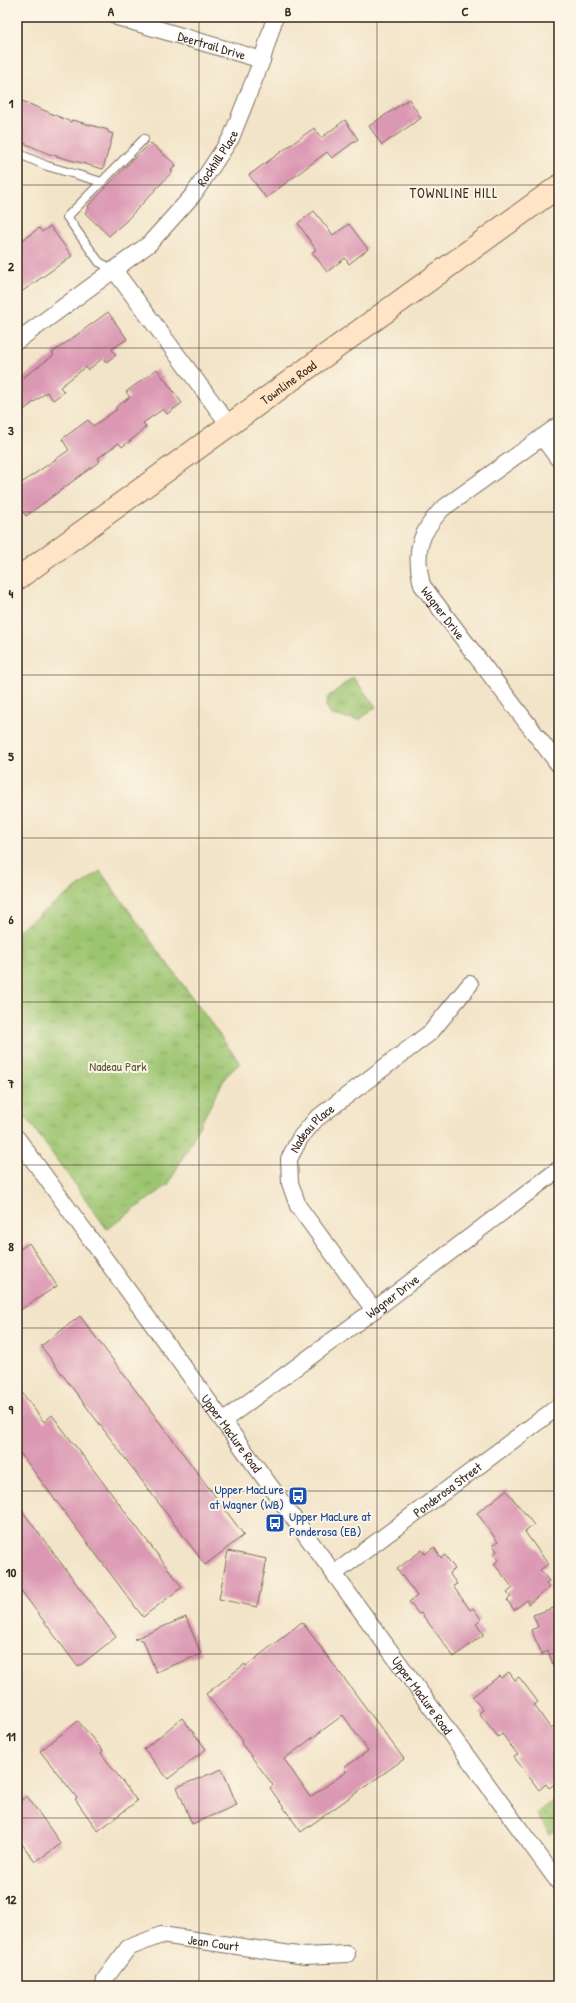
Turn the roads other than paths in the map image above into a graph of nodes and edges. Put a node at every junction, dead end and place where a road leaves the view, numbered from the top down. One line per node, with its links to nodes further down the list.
1 (117, 17): 3 (street, Deertrail Drive)
2 (275, 17): 3 (street, Rockhill Place)
3 (262, 60): 8 (street, Rockhill Place)
4 (144, 139): 6 (lane)
5 (17, 153): 6 (lane)
6 (102, 182): 8 (lane)
7 (559, 186): 11 (street, Townline Road)
8 (114, 270): 9 (street, Rockhill Place); 11 (street)
9 (17, 340)
10 (559, 425): 12 (street, Wagner Drive)
11 (230, 426): 14 (street, Townline Road)
12 (542, 437): 13 (street); 15 (street, Wagner Drive)
13 (559, 460)
14 (17, 579)
15 (559, 765)
16 (470, 984): 19 (street, Nadeau Place)
17 (17, 1138): 21 (street, Upper Maclure Road)
18 (559, 1169): 19 (street, Wagner Drive)
19 (374, 1310): 21 (street, Wagner Drive)
20 (559, 1406): 22 (street, Ponderosa Street)
21 (224, 1420): 22 (street, Upper Maclure Road)
22 (335, 1572): 23 (street, Upper Maclure Road)
23 (559, 1883)
24 (347, 1954): 25 (street, Jean Court)
25 (104, 1986)

